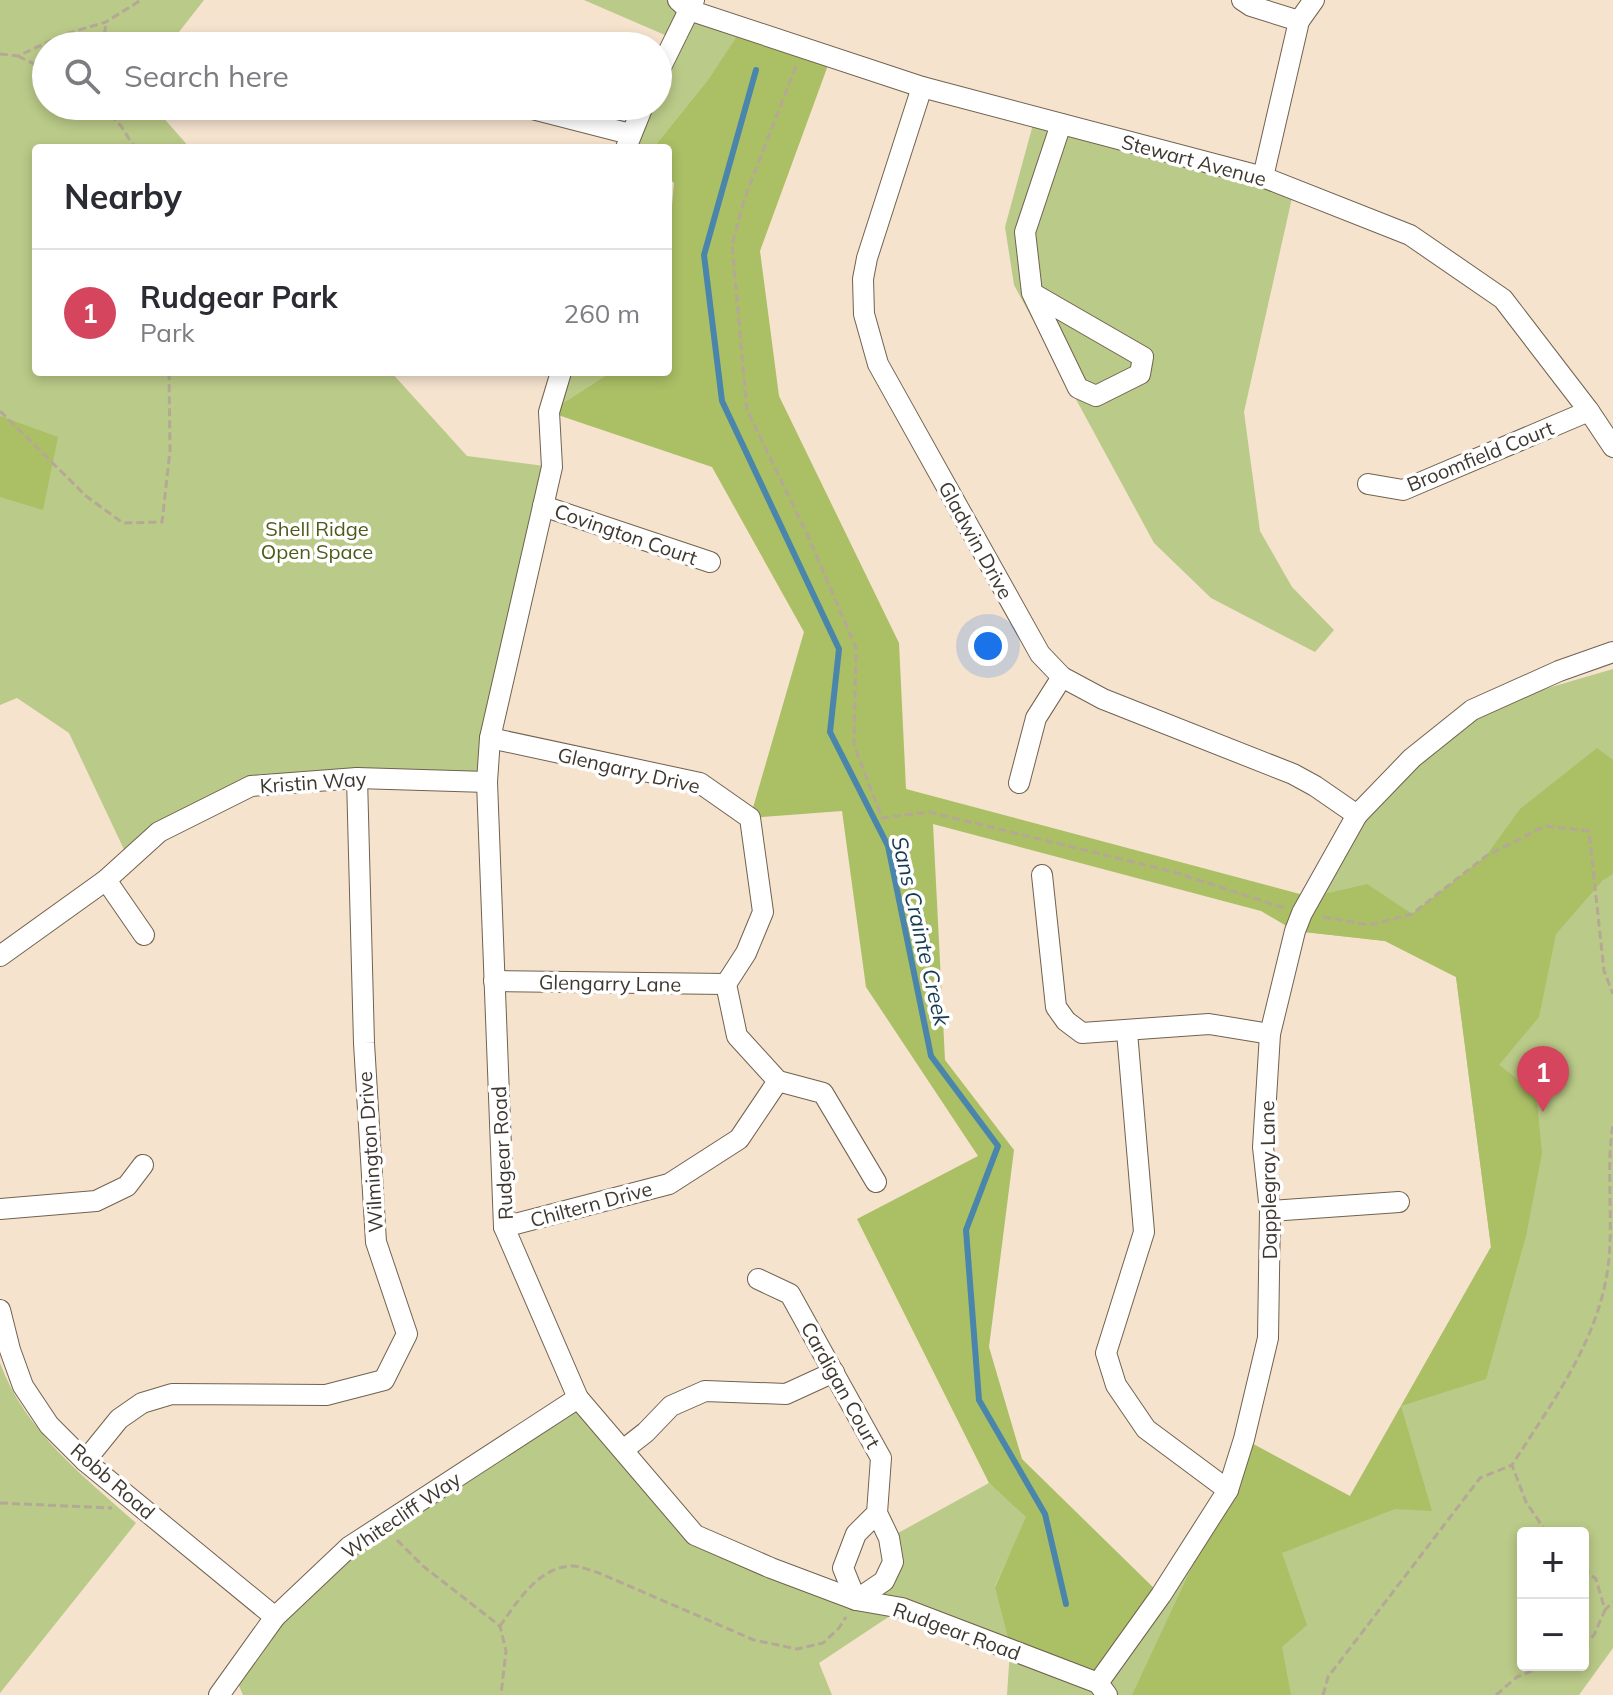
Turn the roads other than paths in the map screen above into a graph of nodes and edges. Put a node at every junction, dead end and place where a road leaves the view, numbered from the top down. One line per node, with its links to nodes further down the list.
1 (1242, 0): 4 (street)
2 (1314, 0): 4 (street)
3 (687, 3): 5 (street); 6 (street, Stewart Avenue)
4 (1299, 21): 11 (street)
5 (672, 39)
6 (922, 87): 9 (street, Stewart Avenue); 20 (street, Gladwin Drive)
7 (564, 120): 10 (street)
8 (637, 120): 10 (street)
9 (1061, 124): 11 (street, Stewart Avenue); 12 (street)
10 (628, 141)
11 (1263, 177): 14 (street, Stewart Avenue)
12 (1032, 293): 12 (street)
13 (560, 376): 17 (street, Rudgear Road)
14 (1589, 411): 15 (street, Stewart Avenue); 16 (street, Broomfield Court)
15 (1613, 447)
16 (1368, 484)
17 (543, 506): 18 (street, Covington Court); 21 (street, Rudgear Road)
18 (710, 562)
19 (1613, 652): 25 (street, Dapplegray Lane)
20 (1062, 677): 24 (street); 25 (street, Gladwin Drive)
21 (490, 738): 23 (street, Rudgear Road); 31 (street, Glengarry Drive)
22 (357, 778): 23 (street, Kristin Way); 27 (street, Kristin Way); 46 (street, Wilmington Drive)
23 (487, 782): 30 (street, Rudgear Road)
24 (1019, 783)
25 (1357, 815): 33 (street, Dapplegray Lane)
26 (1042, 875): 32 (street)
27 (106, 880): 28 (street); 29 (street, Kristin Way)
28 (144, 935)
29 (0, 956)
30 (494, 981): 31 (street, Glengarry Lane); 40 (street, Rudgear Road)
31 (726, 984): 34 (street)
32 (1127, 1032): 33 (street); 47 (street)
33 (1270, 1034): 39 (street, Dapplegray Lane)
34 (778, 1081): 36 (street); 40 (street, Chiltern Drive)
35 (143, 1165): 38 (street)
36 (876, 1182)
37 (1399, 1202): 39 (street)
38 (0, 1209)
39 (1270, 1211): 47 (street, Dapplegray Lane)
40 (504, 1227): 44 (street, Rudgear Road)
41 (758, 1279): 43 (street, Cardigan Court)
42 (0, 1310): 46 (street, Robb Road)
43 (834, 1372): 45 (street); 48 (street, Cardigan Court)
44 (578, 1398): 45 (street, Rudgear Road); 50 (street, Whitecliff Way)
45 (623, 1450): 49 (street, Rudgear Road)
46 (85, 1461): 50 (street, Robb Road)
47 (1228, 1490): 51 (street, Dapplegray Lane)
48 (877, 1513): 49 (street); 49 (street, Cardigan Court)
49 (856, 1600): 51 (street, Rudgear Road)
50 (275, 1617): 52 (street, Whitecliff Way)
51 (1103, 1689)
52 (219, 1695)

